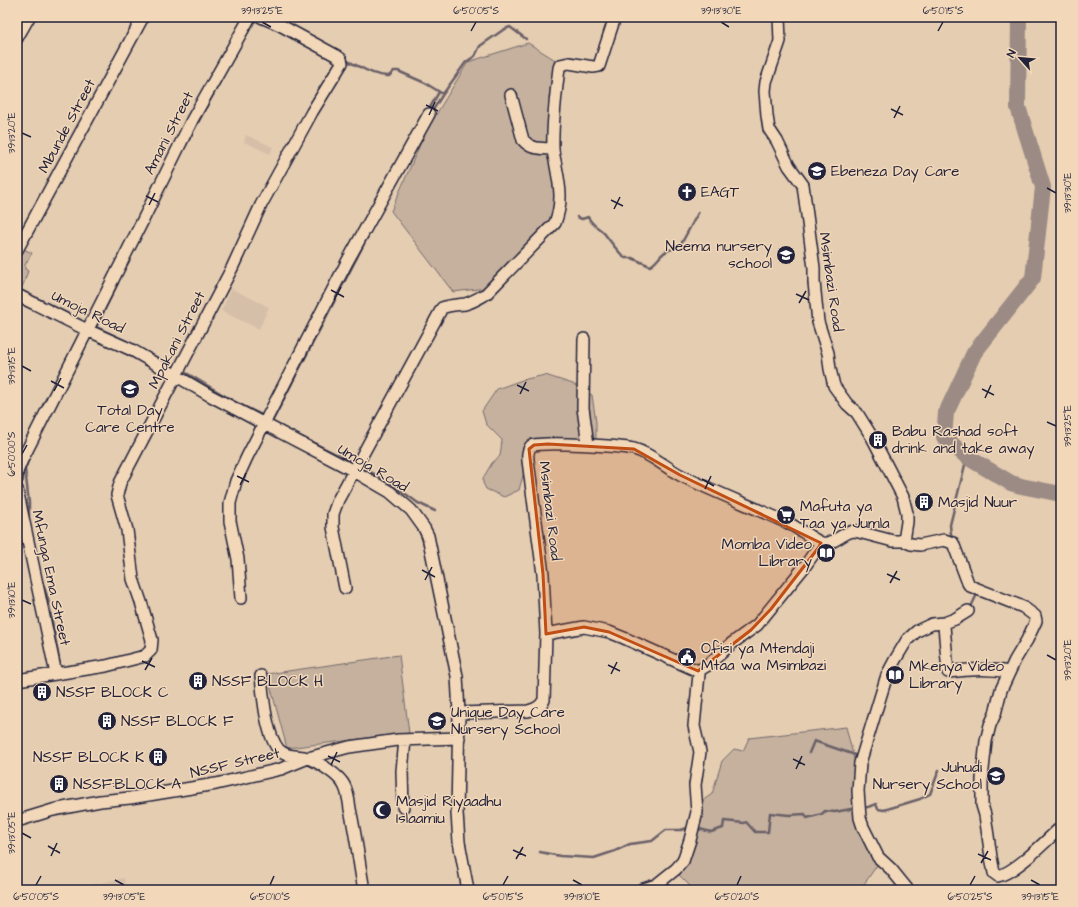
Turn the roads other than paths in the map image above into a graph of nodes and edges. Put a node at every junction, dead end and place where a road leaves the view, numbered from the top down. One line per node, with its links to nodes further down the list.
1 (29, 17): 7 (street)
2 (143, 17): 11 (street, Mbunde Street)
3 (250, 17): 13 (street, Amani Street)
4 (261, 17): 15 (street, Mpakani Street)
5 (615, 17): 10 (street)
6 (779, 17): 21 (street, Msimbazi Road)
7 (17, 38)
8 (511, 95): 10 (street)
9 (429, 114): 16 (street)
10 (553, 149): 18 (street)
11 (17, 250)
12 (17, 295): 13 (street, Umoja Road)
13 (86, 330): 15 (street, Umoja Road); 19 (street)
14 (584, 339): 17 (street)
15 (176, 375): 16 (street, Umoja Road); 30 (street, Mpakani Street)
16 (264, 425): 18 (street, Umoja Road); 24 (street)
17 (588, 445): 22 (street, Msimbazi Road); 27 (street, Msimbazi Road)
18 (354, 471): 23 (street); 33 (street, Umoja Road)
19 (17, 479)
20 (17, 488): 30 (street, Mfunga Ema Street)
21 (904, 541): 22 (street); 29 (street)
22 (821, 543): 28 (street)
23 (345, 588)
24 (241, 598)
25 (968, 611): 43 (street)
26 (944, 626): 29 (street)
27 (546, 634): 28 (street); 33 (street, Msimbazi Road)
28 (698, 671): 42 (street)
29 (1009, 672): 39 (street)
30 (56, 674): 32 (street)
31 (261, 676): 36 (street)
32 (17, 680)
33 (459, 713): 34 (street, Umoja Road)
34 (459, 738): 35 (street, NSSF Street); 41 (street, Umoja Road)
35 (405, 740): 36 (street, NSSF Street); 37 (street)
36 (308, 758): 38 (street, NSSF Street); 40 (street)
37 (403, 807)
38 (17, 821)
39 (1061, 827)
40 (364, 890)
41 (468, 890)
42 (641, 890)
43 (908, 890)

